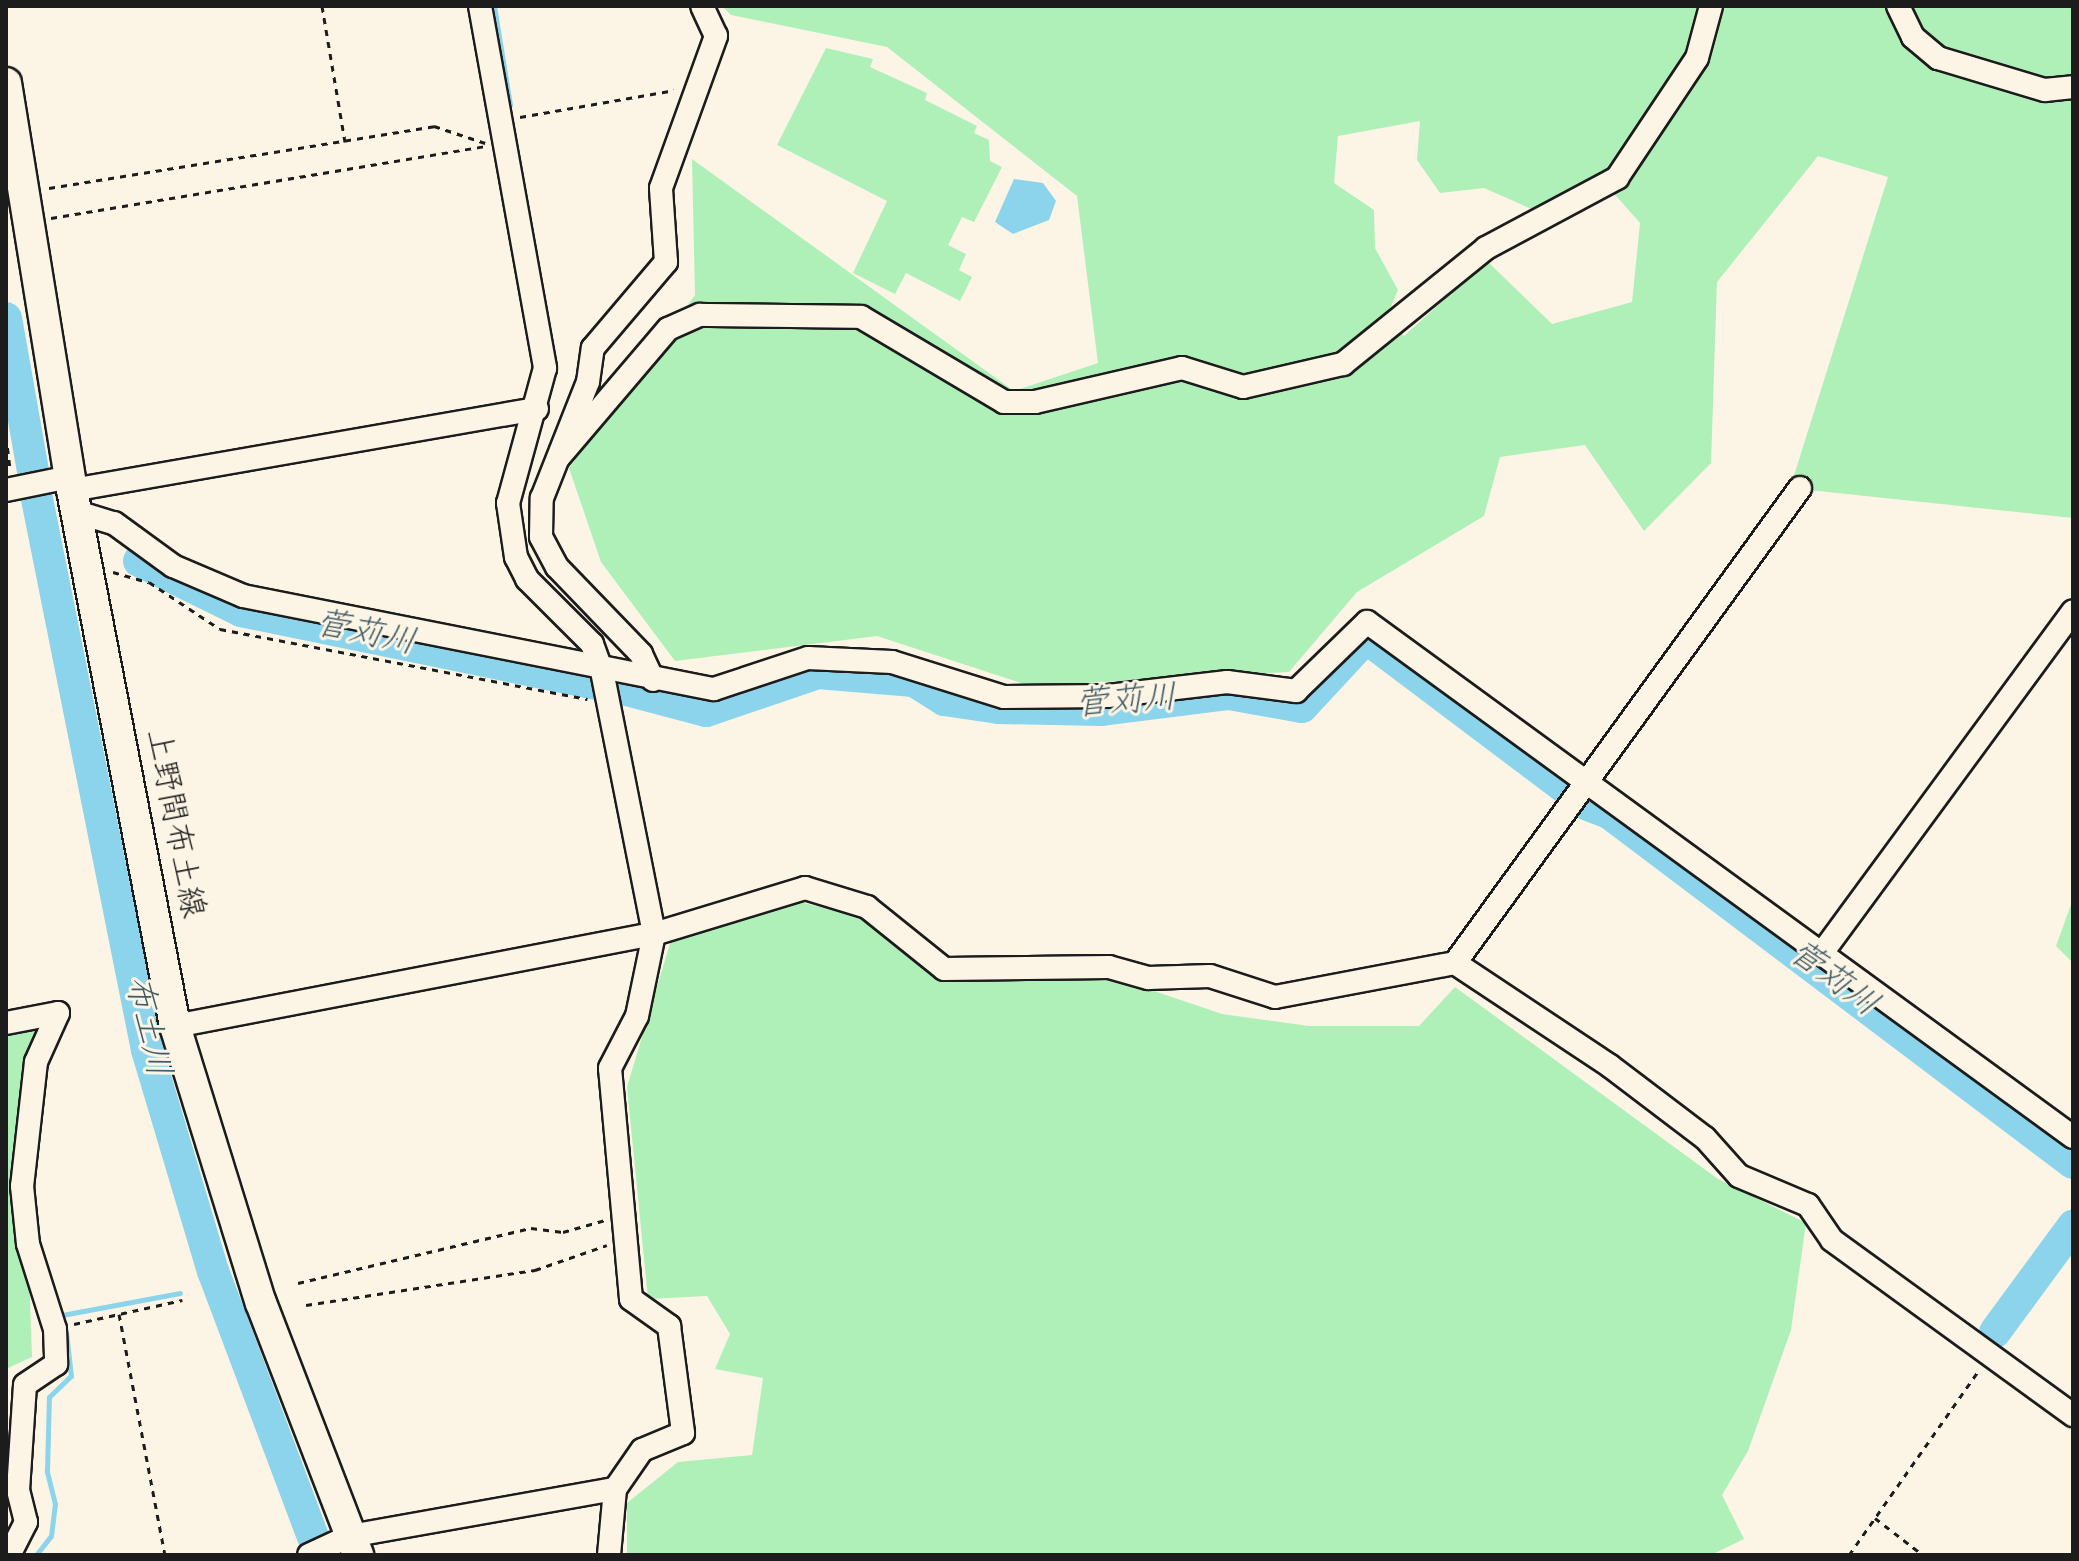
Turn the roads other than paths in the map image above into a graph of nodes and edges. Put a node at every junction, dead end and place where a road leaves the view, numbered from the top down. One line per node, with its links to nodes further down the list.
1 (480, 6): 7 (street)
2 (702, 6): 8 (street)
3 (1711, 6): 8 (street)
4 (1898, 6): 6 (street)
5 (6, 83): 11 (main road, 上野間布土線)
6 (2073, 87)
7 (537, 409): 11 (street); 13 (street)
8 (559, 457): 14 (street)
9 (1800, 488): 15 (street)
10 (10, 489): 11 (street)
11 (73, 493): 13 (street); 20 (main road, 上野間布土線)
12 (2073, 611): 17 (street)
13 (602, 671): 14 (street); 16 (street)
14 (653, 680): 15 (street)
15 (1584, 781): 17 (street); 18 (street)
16 (654, 934): 18 (street); 20 (street); 23 (street)
17 (1822, 953): 21 (street)
18 (1455, 963): 22 (street)
19 (6, 1023): 25 (street)
20 (175, 1026): 24 (main road, 上野間布土線)
21 (2073, 1137)
22 (2073, 1415)
23 (615, 1489): 24 (street); 27 (street)
24 (354, 1546): 26 (street)
25 (9, 1555)
26 (309, 1555)
27 (609, 1555)

